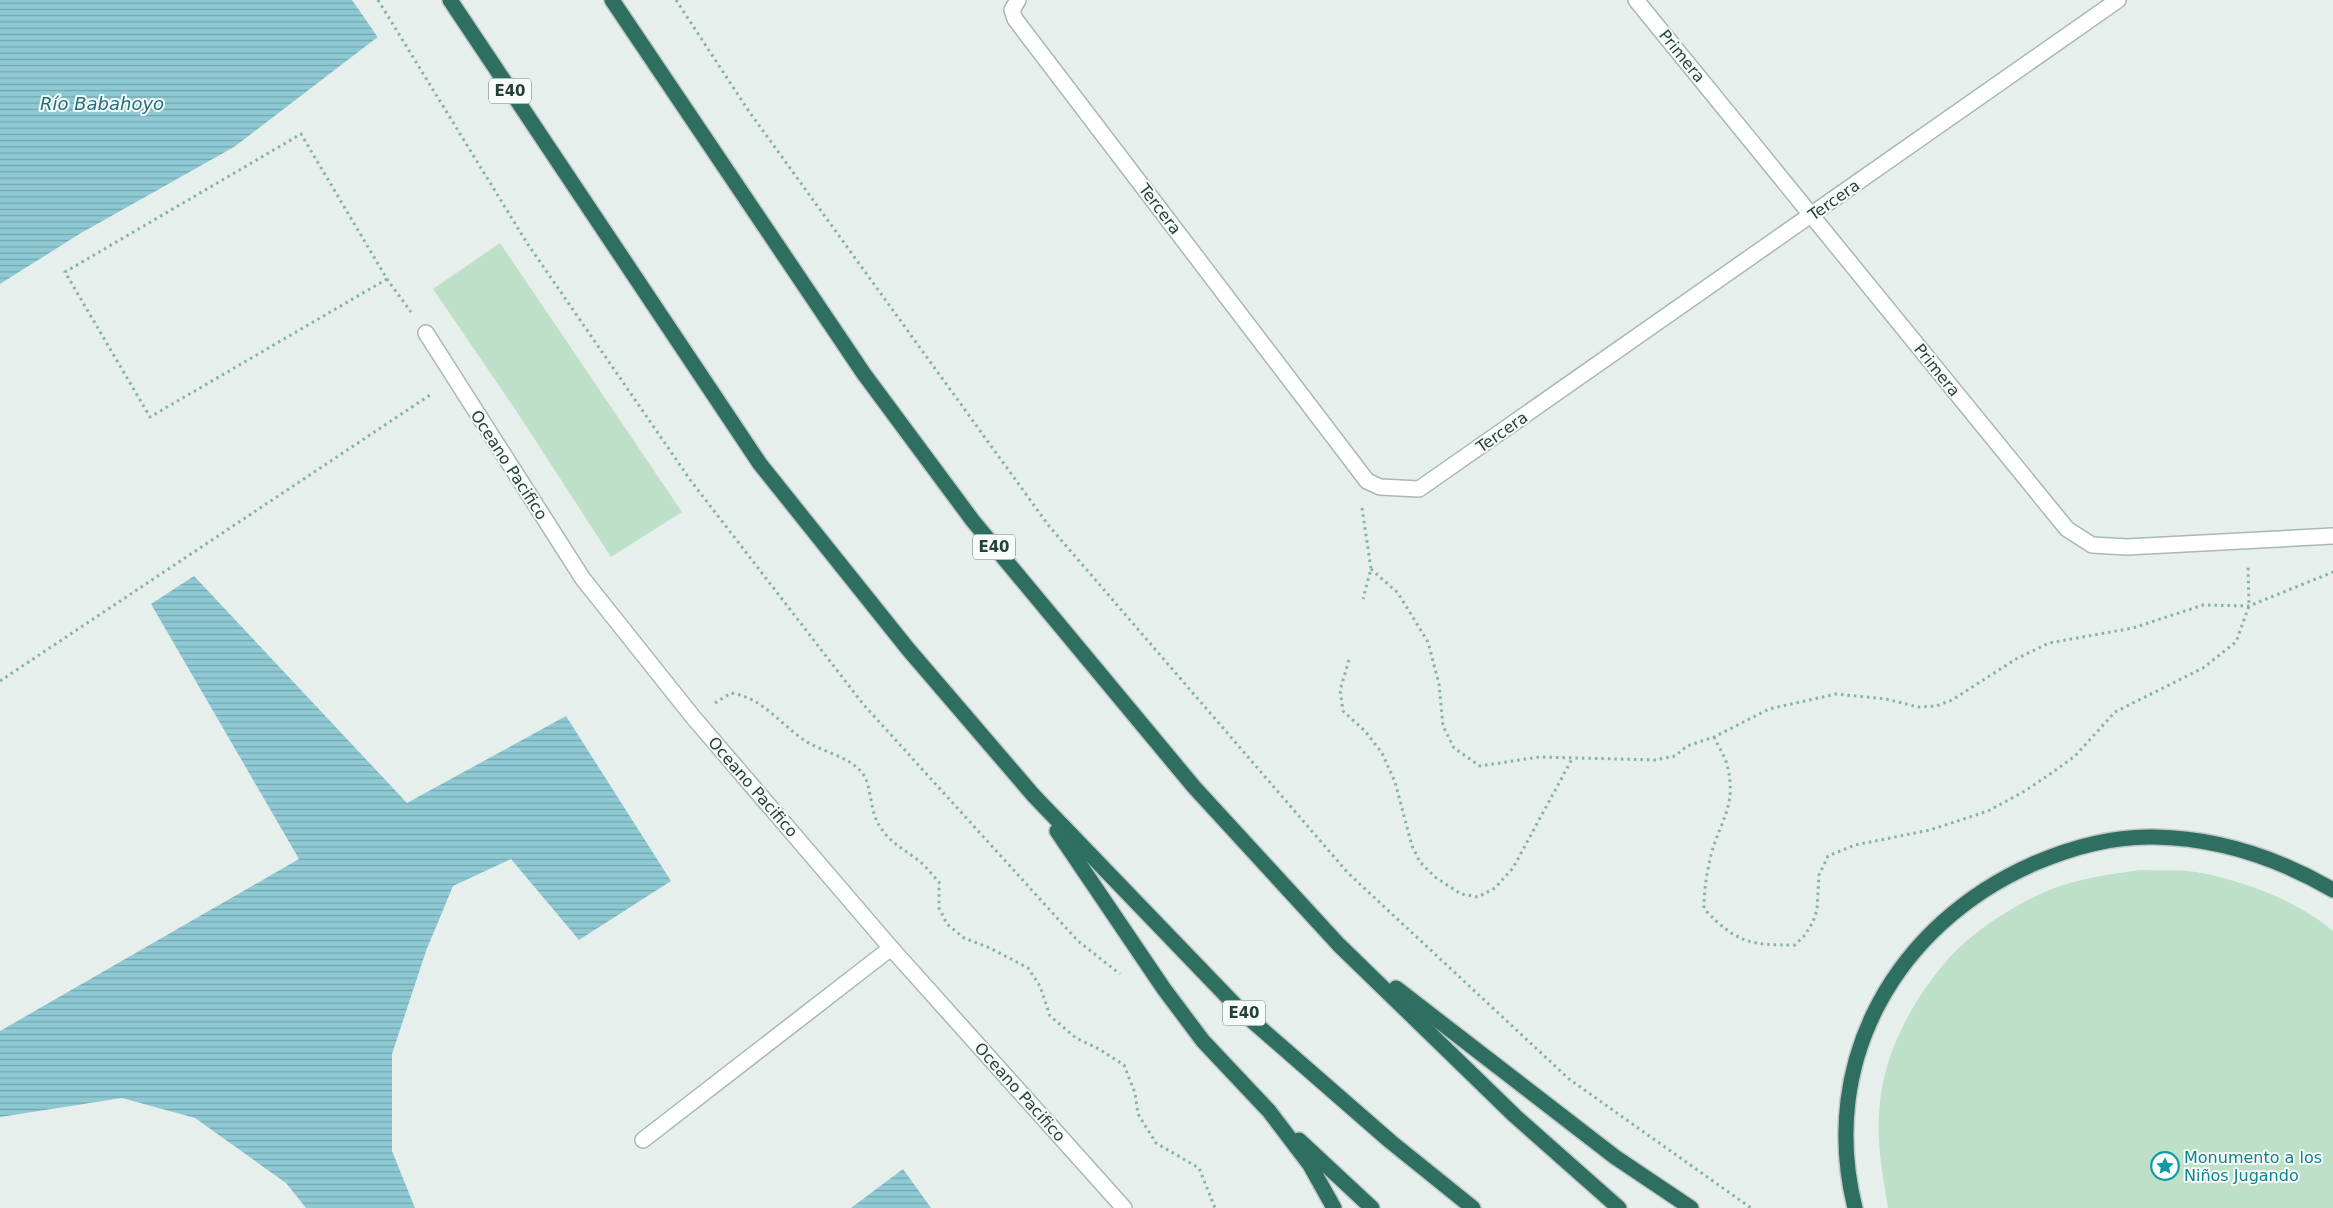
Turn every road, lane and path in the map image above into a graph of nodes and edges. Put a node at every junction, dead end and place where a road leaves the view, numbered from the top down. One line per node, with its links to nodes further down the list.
1 (378, 0): 28 (path)
2 (450, 0): 24 (highway, E40)
3 (612, 0): 26 (highway, E40)
4 (676, 0): 38 (path)
5 (1636, 0): 8 (street, Primera)
6 (2118, 0): 8 (street, Tercera)
7 (1017, 1): 12 (street, Tercera)
8 (1812, 215): 12 (street, Tercera); 14 (street, Primera)
9 (387, 279): 9 (path); 10 (path)
10 (426, 333): 11 (street, Oceano Pacifico)
11 (454, 379): 20 (path); 21 (street, Oceano Pacifico)
12 (1367, 480): 15 (path)
13 (2333, 536): 14 (street, Primera)
14 (2247, 541): 18 (path)
15 (1370, 569): 17 (path); 23 (path)
16 (2333, 572): 18 (path)
17 (1363, 599)
18 (2249, 606): 22 (path); 22 (path)
19 (1349, 660): 23 (path)
20 (0, 680)
21 (694, 717): 27 (street, Oceano Pacifico); 32 (path)
22 (1714, 737): 23 (path)
23 (1572, 759)
24 (1034, 796): 29 (highway); 35 (highway, E40)
25 (2333, 890): 39 (highway)
26 (1339, 945): 36 (highway, E40); 37 (highway)
27 (891, 948): 30 (street); 31 (street, Oceano Pacifico)
28 (1125, 978)
29 (1269, 1111): 33 (highway); 34 (highway)
30 (643, 1140)
31 (1124, 1208)
32 (1215, 1208)
33 (1334, 1208)
34 (1372, 1208)
35 (1473, 1208)
36 (1619, 1208)
37 (1691, 1208)
38 (1752, 1208)
39 (1855, 1208)

